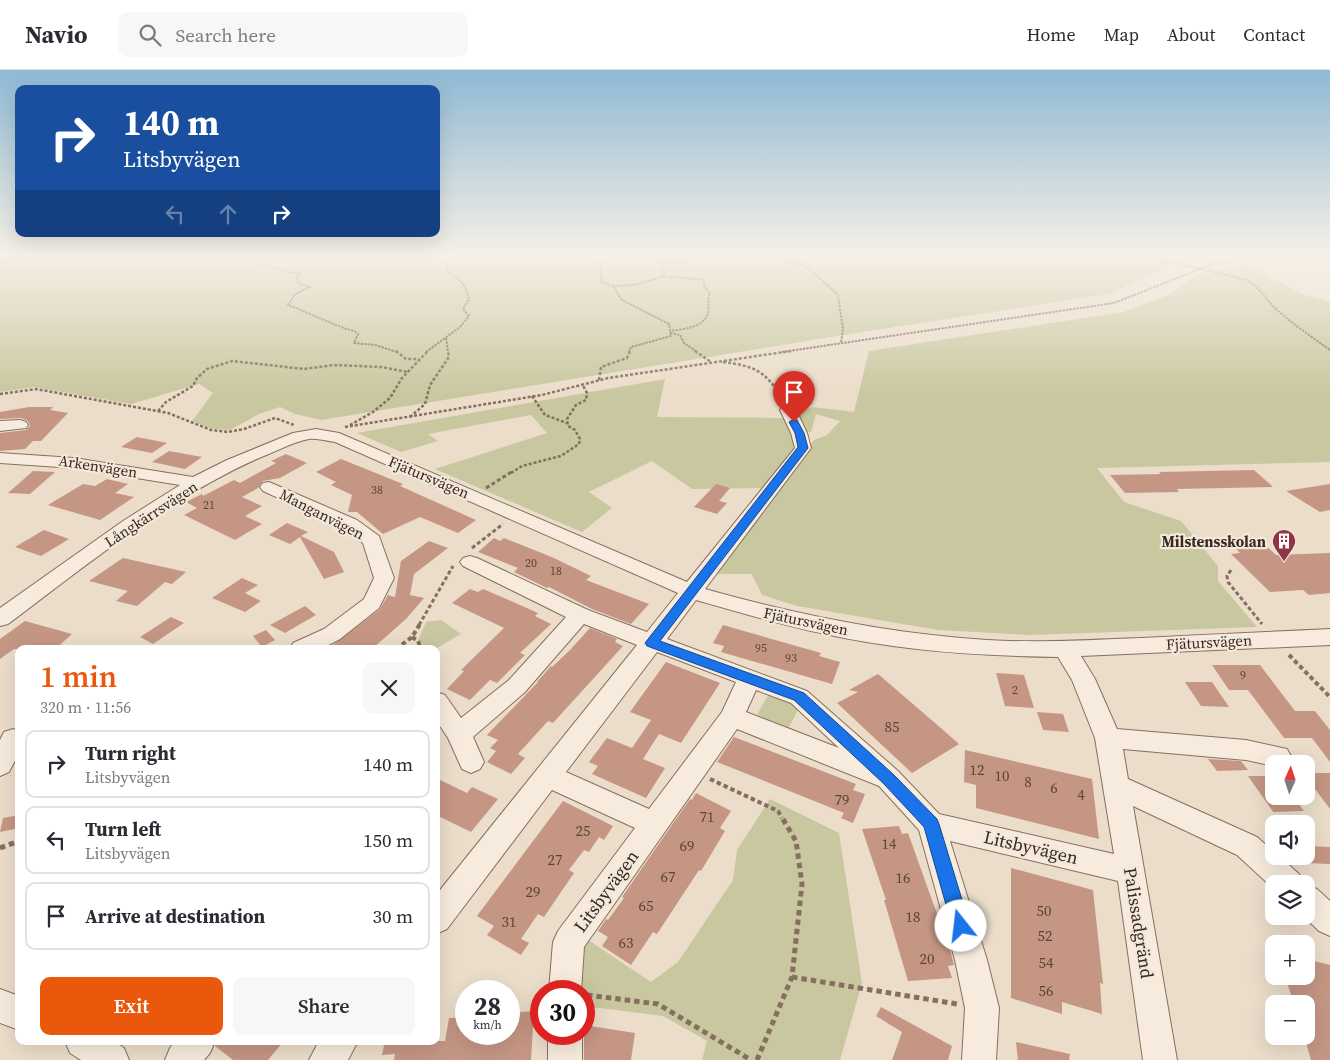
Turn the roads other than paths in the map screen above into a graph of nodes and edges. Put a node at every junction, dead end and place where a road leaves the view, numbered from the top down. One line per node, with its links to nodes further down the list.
1 (788, 410): 9 (street)
2 (20, 425): 3 (street)
3 (0, 426)
4 (315, 434): 6 (street, Långkärrsvägen); 9 (street, Fjätursvägen)
5 (0, 458): 6 (street, Arkenvägen)
6 (195, 483): 11 (street, Långkärrsvägen)
7 (269, 488): 14 (street, Manganvägen)
8 (466, 557): 10 (street)
9 (693, 592): 13 (street); 15 (street, Fjätursvägen)
10 (580, 615): 13 (street); 19 (street)
11 (0, 619)
12 (1330, 637): 15 (street, Fjätursvägen)
13 (651, 643): 16 (street); 25 (street)
14 (309, 645)
15 (1065, 649): 21 (street, Palissadgränd)
16 (749, 679): 18 (street, Litsbyvägen); 26 (street)
17 (440, 707): 19 (street)
18 (732, 717): 26 (street); 28 (street, Litsbyvägen)
19 (459, 734): 23 (street)
20 (11, 738): 24 (street)
21 (1108, 738): 22 (street); 27 (street, Palissadgränd)
22 (1273, 755)
23 (471, 762)
24 (0, 765)
25 (548, 776): 28 (street); 33 (street)
26 (889, 779): 29 (street)
27 (1116, 786): 30 (street, Palissadgränd); 31 (street)
28 (654, 824): 35 (street, Litsbyvägen)
29 (931, 824): 30 (street, Litsbyvägen); 46 (street)
30 (1131, 871): 47 (street, Palissadgränd)
31 (1279, 875)
32 (1315, 908): 34 (street)
33 (440, 914)
34 (1330, 922)
35 (565, 980)
36 (0, 1006): 37 (street)
37 (15, 1012)
38 (88, 1045): 42 (street)
39 (195, 1045): 43 (street)
40 (338, 1045): 44 (street)
41 (564, 1045): 45 (street)
42 (112, 1060)
43 (182, 1060)
44 (326, 1060)
45 (565, 1060)
46 (979, 1060)
47 (1160, 1060)

